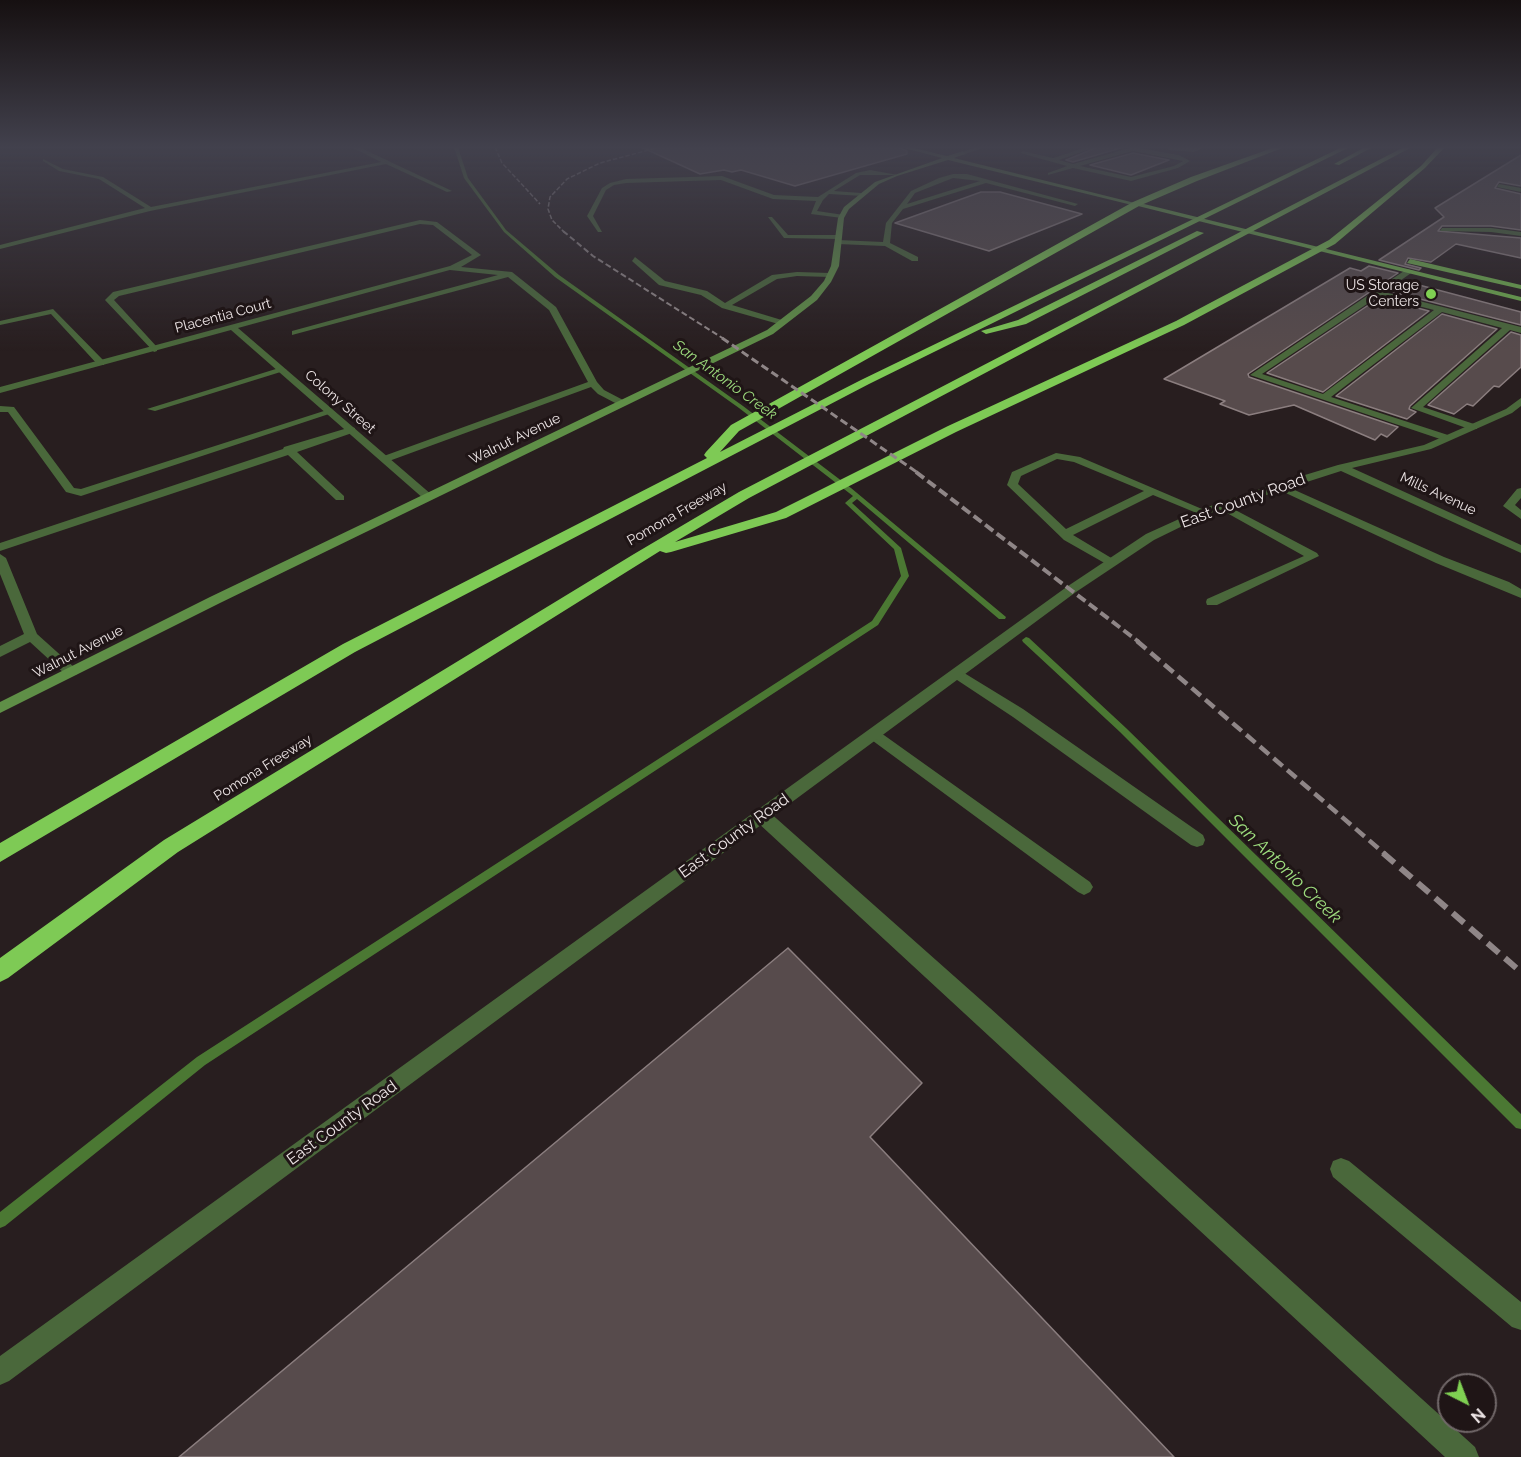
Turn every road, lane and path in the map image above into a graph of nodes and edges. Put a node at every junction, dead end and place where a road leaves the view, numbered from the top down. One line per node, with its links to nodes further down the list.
1 (126, 215): 28 (street)
2 (590, 215): 19 (street)
3 (832, 215): 12 (street)
4 (894, 215): 25 (street)
5 (1110, 215): 67 (highway)
6 (1203, 215): 26 (main road)
7 (1209, 215): 47 (highway, Pomona Freeway)
8 (1219, 215): 13 (main road)
9 (1261, 215): 22 (highway)
10 (1277, 215): 22 (highway, Pomona Freeway)
11 (1365, 215): 24 (highway)
12 (842, 216): 21 (street, Walnut Avenue)
13 (1223, 216)
14 (1234, 216): 47 (highway)
15 (770, 218): 21 (street)
16 (1245, 221): 17 (main road)
17 (1278, 229)
18 (1442, 230): 20 (street)
19 (600, 231)
20 (1521, 234)
21 (838, 239): 25 (street); 35 (street, Walnut Avenue)
22 (1222, 239): 49 (highway, Pomona Freeway)
23 (1209, 240): 49 (highway)
24 (1332, 242): 26 (highway); 27 (main road)
25 (886, 244): 31 (street)
26 (1322, 244): 33 (main road); 80 (highway)
27 (1343, 244)
28 (0, 247)
29 (1398, 258): 36 (main road)
30 (635, 259): 39 (street)
31 (915, 259)
32 (453, 268): 34 (street); 44 (street, Placentia Court); 48 (street)
33 (1410, 271): 37 (street); 38 (main road)
34 (509, 274): 46 (street); 52 (street)
35 (830, 275): 39 (street); 42 (street, Walnut Avenue)
36 (1521, 287)
37 (1378, 293): 40 (street); 54 (street)
38 (1521, 298)
39 (726, 306): 42 (street)
40 (1441, 309): 43 (street); 54 (street)
41 (0, 323): 50 (street)
42 (782, 323): 56 (street, Walnut Avenue)
43 (1508, 327): 45 (street); 57 (street)
44 (233, 328): 48 (street, Placentia Court); 51 (street, Colony Street)
45 (1521, 330)
46 (295, 333)
47 (952, 339): 67 (highway, Pomona Freeway)
48 (154, 349): 50 (street, Placentia Court)
49 (1011, 357): 80 (highway, Pomona Freeway)
50 (101, 363): 53 (street, Placentia Court)
51 (282, 370): 59 (street); 60 (street, Colony Street)
52 (594, 383): 56 (street); 66 (street)
53 (0, 390)
54 (1324, 398): 61 (street)
55 (1521, 402): 62 (street, East County Road)
56 (622, 403): 72 (street, Walnut Avenue)
57 (1416, 408): 61 (street); 62 (street)
58 (0, 409): 60 (street)
59 (152, 409)
60 (330, 412): 63 (street, Colony Street)
61 (1398, 422): 64 (street)
62 (1473, 427): 64 (street, East County Road)
63 (351, 430): 65 (street); 66 (street, Colony Street)
64 (1447, 438): 68 (street, East County Road)
65 (288, 450): 73 (street); 78 (street)
66 (385, 459): 72 (street, Colony Street)
67 (701, 465): 93 (highway, Pomona Freeway)
68 (1342, 467): 69 (street, East County Road); 79 (street, Mills Avenue)
69 (1279, 486): 74 (street, East County Road); 83 (street)
70 (1521, 490): 76 (street)
71 (1153, 491): 75 (street); 77 (street); 77 (street)
72 (429, 497): 87 (street, Walnut Avenue)
73 (340, 498)
74 (1222, 506): 75 (street, East County Road); 84 (street)
75 (1203, 512): 82 (street, East County Road)
76 (1521, 516)
77 (1066, 534): 82 (street)
78 (0, 547)
79 (1521, 549)
80 (639, 557): 95 (highway, Pomona Freeway)
81 (0, 558): 85 (street)
82 (1112, 562): 88 (street, East County Road)
83 (1521, 594)
84 (1212, 602)
85 (31, 636): 86 (street); 87 (street)
86 (0, 651)
87 (71, 672): 89 (street, Walnut Avenue)
88 (957, 674): 90 (street, East County Road); 92 (street)
89 (0, 708)
90 (874, 734): 91 (street, East County Road); 94 (street)
91 (762, 816): 98 (street, East County Road); 99 (street)
92 (1197, 840)
93 (0, 853)
94 (1084, 887)
95 (0, 971)
96 (1341, 1169): 97 (street)
97 (1521, 1318)
98 (0, 1372)
99 (1465, 1457)

